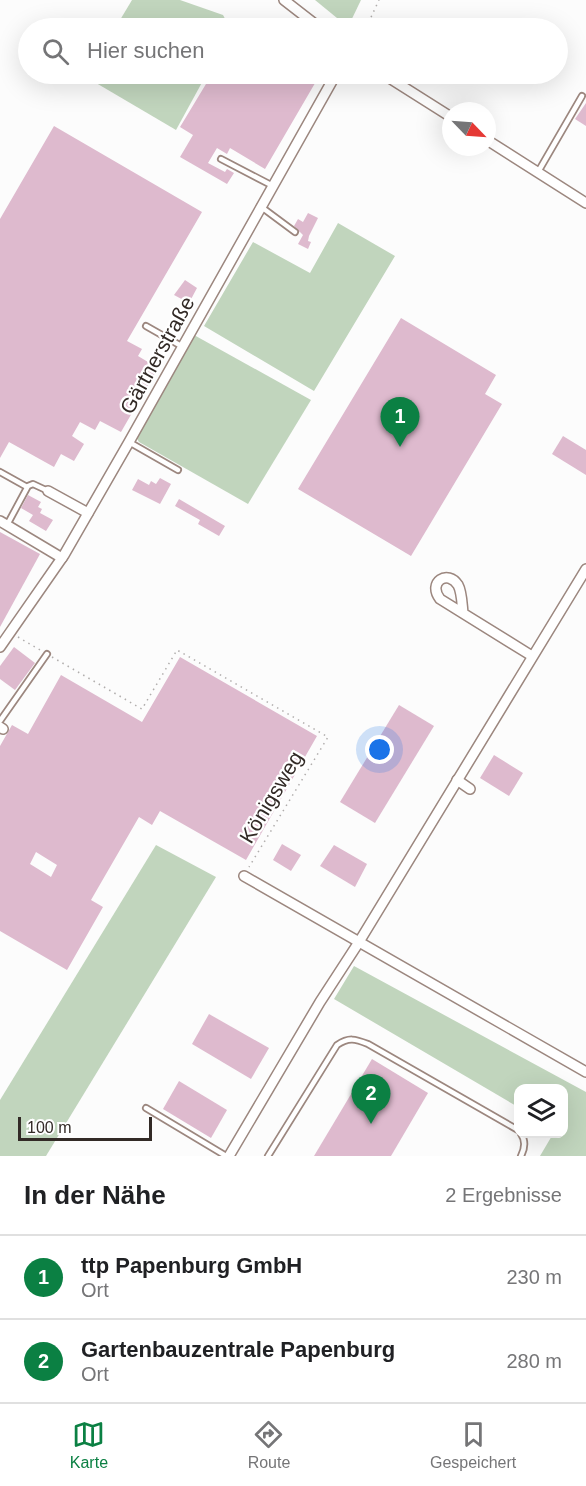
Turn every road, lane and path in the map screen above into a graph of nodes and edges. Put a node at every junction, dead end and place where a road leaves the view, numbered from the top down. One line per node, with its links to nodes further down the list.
1 (285, 0): 3 (street)
2 (379, 0): 4 (path)
3 (308, 18)
4 (371, 18)
5 (330, 84): 12 (street, Gärtnerstraße)
6 (399, 84): 8 (street)
7 (582, 96): 11 (lane)
8 (442, 111)
9 (496, 146): 11 (street)
10 (221, 159): 12 (lane)
11 (538, 172): 13 (street)
12 (273, 186): 14 (street, Gärtnerstraße)
13 (586, 203)
14 (260, 206): 15 (lane); 17 (street, Gärtnerstraße)
15 (295, 232)
16 (146, 326): 17 (lane)
17 (183, 347): 18 (street, Gärtnerstraße)
18 (129, 442): 19 (lane); 23 (street, Gärtnerstraße)
19 (178, 470)
20 (0, 472): 21 (lane)
21 (27, 487): 22 (lane); 24 (lane)
22 (48, 491): 23 (street)
23 (88, 513): 25 (street, Gärtnerstraße)
24 (3, 523): 25 (street)
25 (62, 558): 28 (street, Gärtnerstraße)
26 (586, 568): 31 (street)
27 (463, 613): 31 (street)
28 (11, 633): 29 (street, Gärtnerstraße); 30 (path, Königsweg)
29 (0, 647)
30 (47, 654): 32 (lane); 35 (path, Königsweg)
31 (532, 656): 33 (street)
32 (1, 725)
33 (457, 780): 34 (street); 36 (street)
34 (470, 789)
35 (244, 876): 36 (street, Königsweg)
36 (359, 942): 37 (street, Königsweg); 41 (street)
37 (586, 1072)
38 (146, 1108): 41 (lane)
39 (514, 1129): 42 (lane)
40 (524, 1138): 43 (lane)
41 (228, 1156)
42 (268, 1156)
43 (521, 1156)

